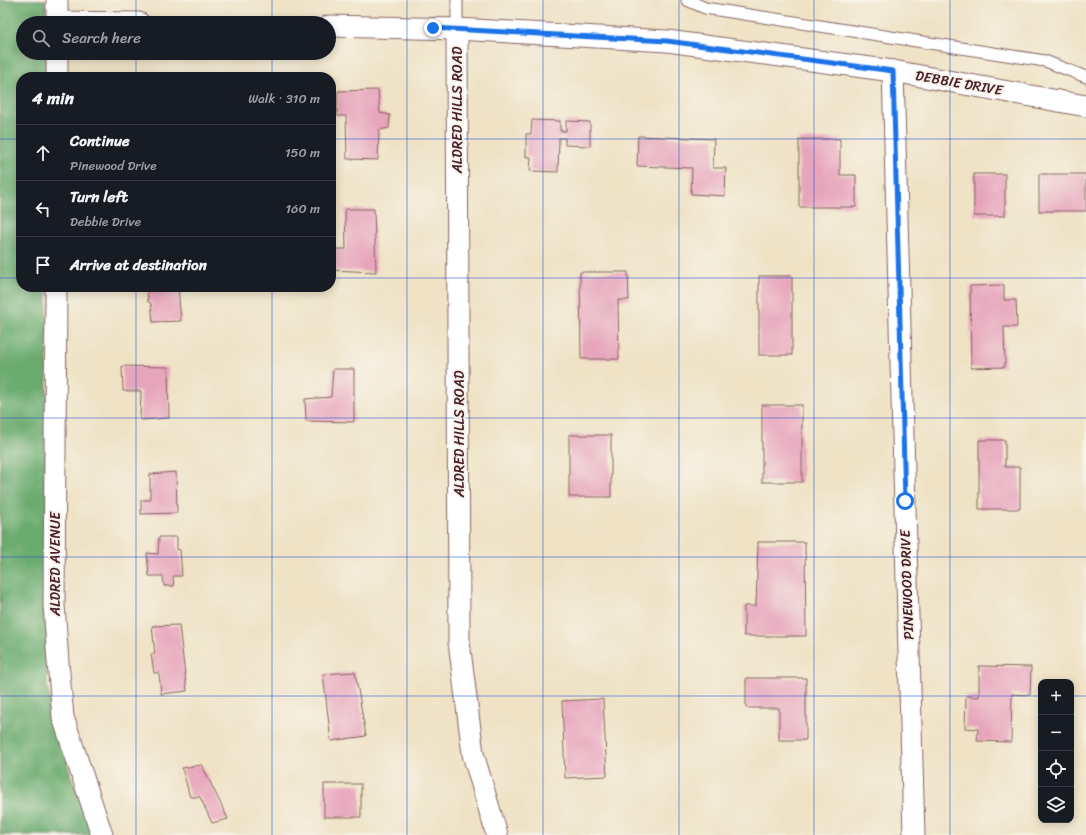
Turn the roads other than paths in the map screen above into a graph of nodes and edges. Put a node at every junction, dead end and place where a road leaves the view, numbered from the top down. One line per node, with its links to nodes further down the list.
1 (57, 0): 4 (street)
2 (457, 0): 6 (lane)
3 (687, 0): 10 (lane)
4 (57, 16)
5 (336, 26): 6 (street, DEBBIE DRIVE)
6 (457, 29): 8 (street, DEBBIE DRIVE); 14 (street, ALDRED HILLS ROAD)
7 (57, 60): 9 (street)
8 (893, 71): 11 (street, DEBBIE DRIVE); 15 (street, PINEWOOD DRIVE)
9 (57, 72)
10 (1086, 77)
11 (1086, 106)
12 (56, 292): 13 (street, ALDRED AVENUE)
13 (102, 835)
14 (497, 835)
15 (914, 835)

